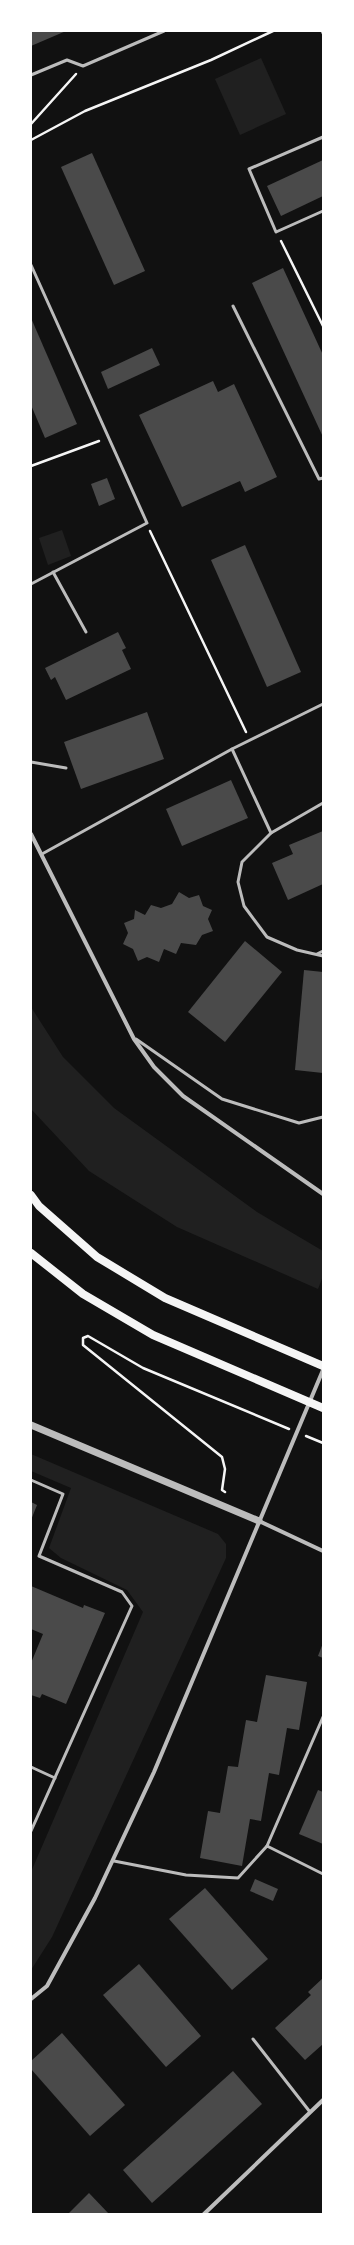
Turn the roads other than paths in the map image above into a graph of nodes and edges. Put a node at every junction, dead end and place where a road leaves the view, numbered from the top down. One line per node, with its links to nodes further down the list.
1 (164, 31): 2 (lane)
2 (31, 75)
3 (323, 137): 4 (lane)
4 (323, 212)
5 (31, 265): 8 (lane)
6 (232, 306): 7 (lane)
7 (323, 478)
8 (53, 572): 9 (lane); 10 (lane)
9 (31, 584)
10 (86, 632)
11 (323, 704): 12 (lane)
12 (232, 749): 16 (lane); 18 (lane)
13 (31, 762): 14 (lane)
14 (66, 768)
15 (323, 803): 16 (lane)
16 (271, 833): 20 (lane)
17 (31, 834): 18 (street)
18 (42, 854): 22 (street)
19 (323, 951): 20 (lane)
20 (317, 954): 21 (lane)
21 (323, 956)
22 (134, 1039): 23 (lane); 24 (street)
23 (323, 1117)
24 (323, 1194)
25 (31, 1195): 27 (main road)
26 (31, 1253): 29 (main road)
27 (323, 1366)
28 (323, 1370): 32 (street)
29 (323, 1408)
30 (31, 1425): 32 (street)
31 (31, 1480): 36 (lane)
32 (259, 1521): 33 (street); 39 (street)
33 (323, 1551)
34 (323, 1718): 38 (lane)
35 (31, 1767): 36 (lane)
36 (55, 1778): 37 (lane)
37 (31, 1830)
38 (267, 1846): 39 (lane); 40 (lane)
39 (114, 1861): 41 (street)
40 (323, 1874)
41 (31, 1998)
42 (253, 2039): 44 (lane)
43 (323, 2100): 44 (street)
44 (310, 2112): 45 (street)
45 (204, 2214)

